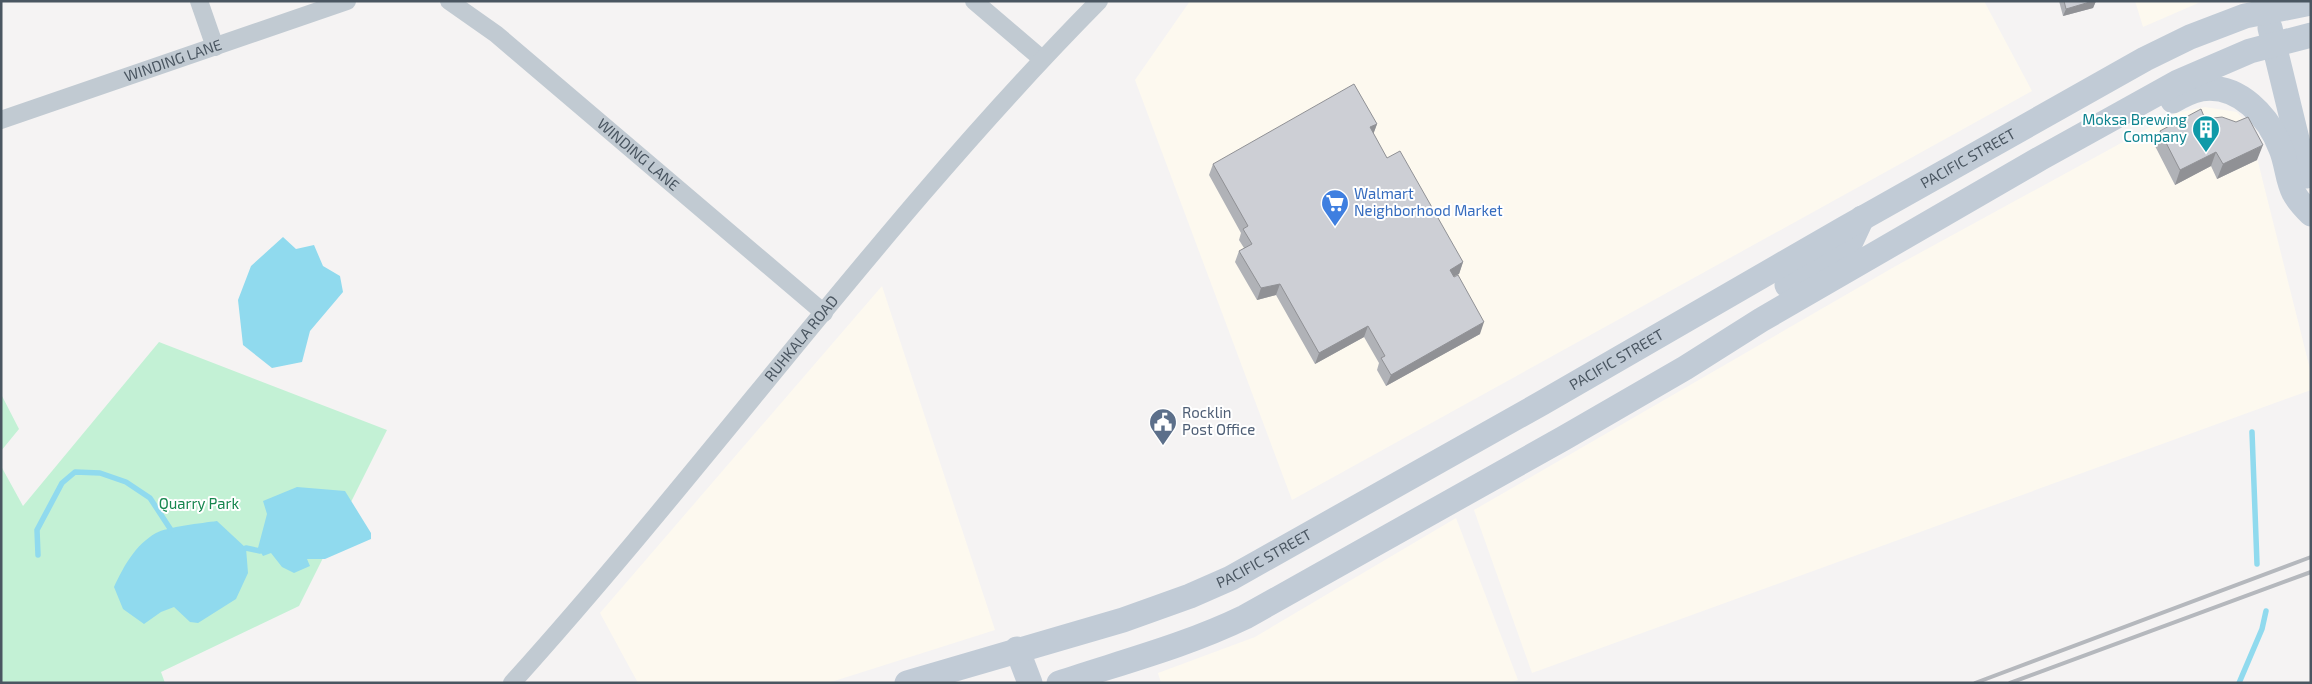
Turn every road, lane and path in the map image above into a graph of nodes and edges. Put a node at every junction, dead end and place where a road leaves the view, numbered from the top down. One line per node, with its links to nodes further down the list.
1 (199, 1): 10 (street)
2 (347, 1): 10 (street, WINDING LANE)
3 (449, 1): 17 (street, WINDING LANE)
4 (974, 1): 11 (street)
5 (1099, 1): 11 (street, RUHKALA ROAD)
6 (2265, 6): 7 (main road, PACIFIC STREET); 9 (main road); 16 (main road, PACIFIC STREET)
7 (2309, 7)
8 (2311, 35): 9 (main road)
9 (2274, 45): 13 (main road); 14 (main road)
10 (215, 47): 12 (street, WINDING LANE)
11 (1042, 59): 17 (street, RUHKALA ROAD)
12 (1, 120)
13 (2073, 141): 15 (main road); 18 (main road)
14 (2311, 196)
15 (2311, 214)
16 (1862, 218): 18 (main road); 19 (main road, PACIFIC STREET)
17 (824, 313): 20 (street, RUHKALA ROAD)
18 (1761, 320): 23 (main road)
19 (1017, 649): 21 (main road, PACIFIC STREET); 22 (main road)
20 (512, 683)
21 (907, 683)
22 (1030, 683)
23 (1059, 683)

